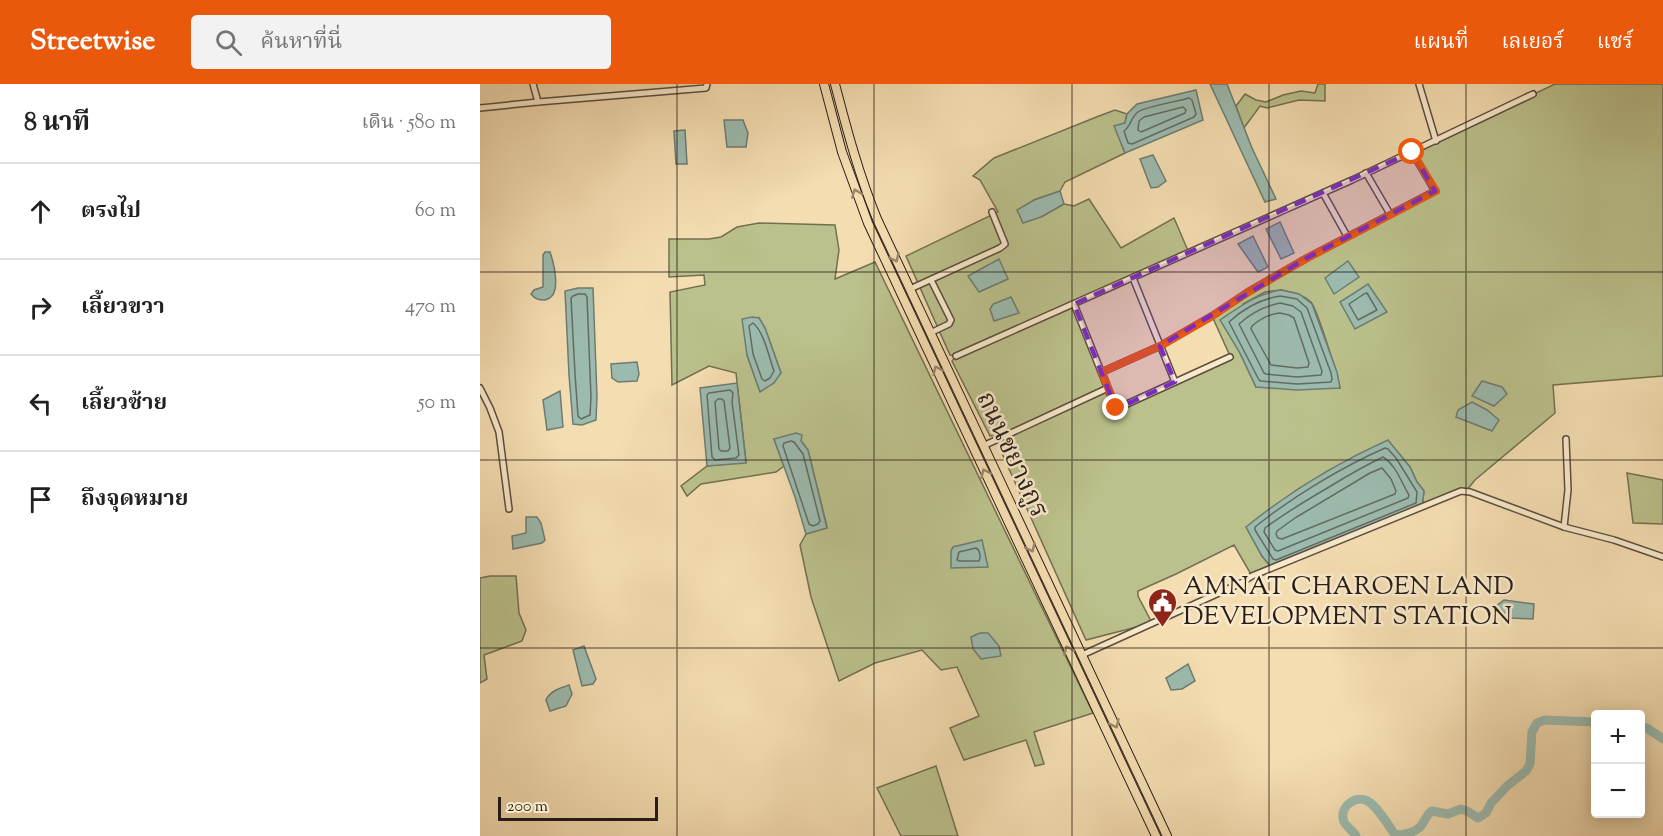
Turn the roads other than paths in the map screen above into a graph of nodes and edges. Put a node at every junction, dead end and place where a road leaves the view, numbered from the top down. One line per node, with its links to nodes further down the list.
1 (533, 84): 7 (street)
2 (707, 84): 7 (street)
3 (824, 84): 29 (highway, ถนนชยางกูร, one-way to 3)
4 (835, 84): 18 (highway, ถนนชยางกูร, one-way to 18)
5 (1419, 84): 9 (street)
6 (1533, 94): 9 (street)
7 (538, 102): 8 (street)
8 (480, 108)
9 (1436, 141): 10 (street)
10 (1412, 152): 11 (street); 14 (street)
11 (1366, 173): 12 (street); 14 (street)
12 (1323, 193): 15 (street); 16 (street)
13 (992, 212): 17 (street)
14 (1390, 214): 15 (street)
15 (1347, 236): 21 (street)
16 (1133, 278): 19 (street); 21 (street)
17 (931, 280): 18 (street); 20 (street)
18 (910, 289): 20 (highway, ถนนชยางกูร)
19 (1074, 304): 22 (street); 24 (street)
20 (930, 333): 28 (highway, ถนนชยางกูร)
21 (1160, 346): 24 (street); 25 (street)
22 (957, 356)
23 (1230, 357): 25 (street)
24 (1102, 372): 27 (street)
25 (1175, 382): 27 (street)
26 (480, 388): 32 (street)
27 (1108, 388): 31 (street)
28 (971, 419): 29 (highway); 31 (highway, ถนนชยางกูร)
29 (962, 423): 36 (highway, ถนนชยางกูร, one-way to 29)
30 (1566, 439): 33 (street)
31 (983, 446): 35 (highway, ถนนชยางกูร, one-way to 35)
32 (509, 509)
33 (1564, 527): 34 (street); 35 (street)
34 (1663, 557)
35 (1082, 655): 37 (highway, ถนนชยางกูร, one-way to 37)
36 (1156, 836)
37 (1167, 836)

